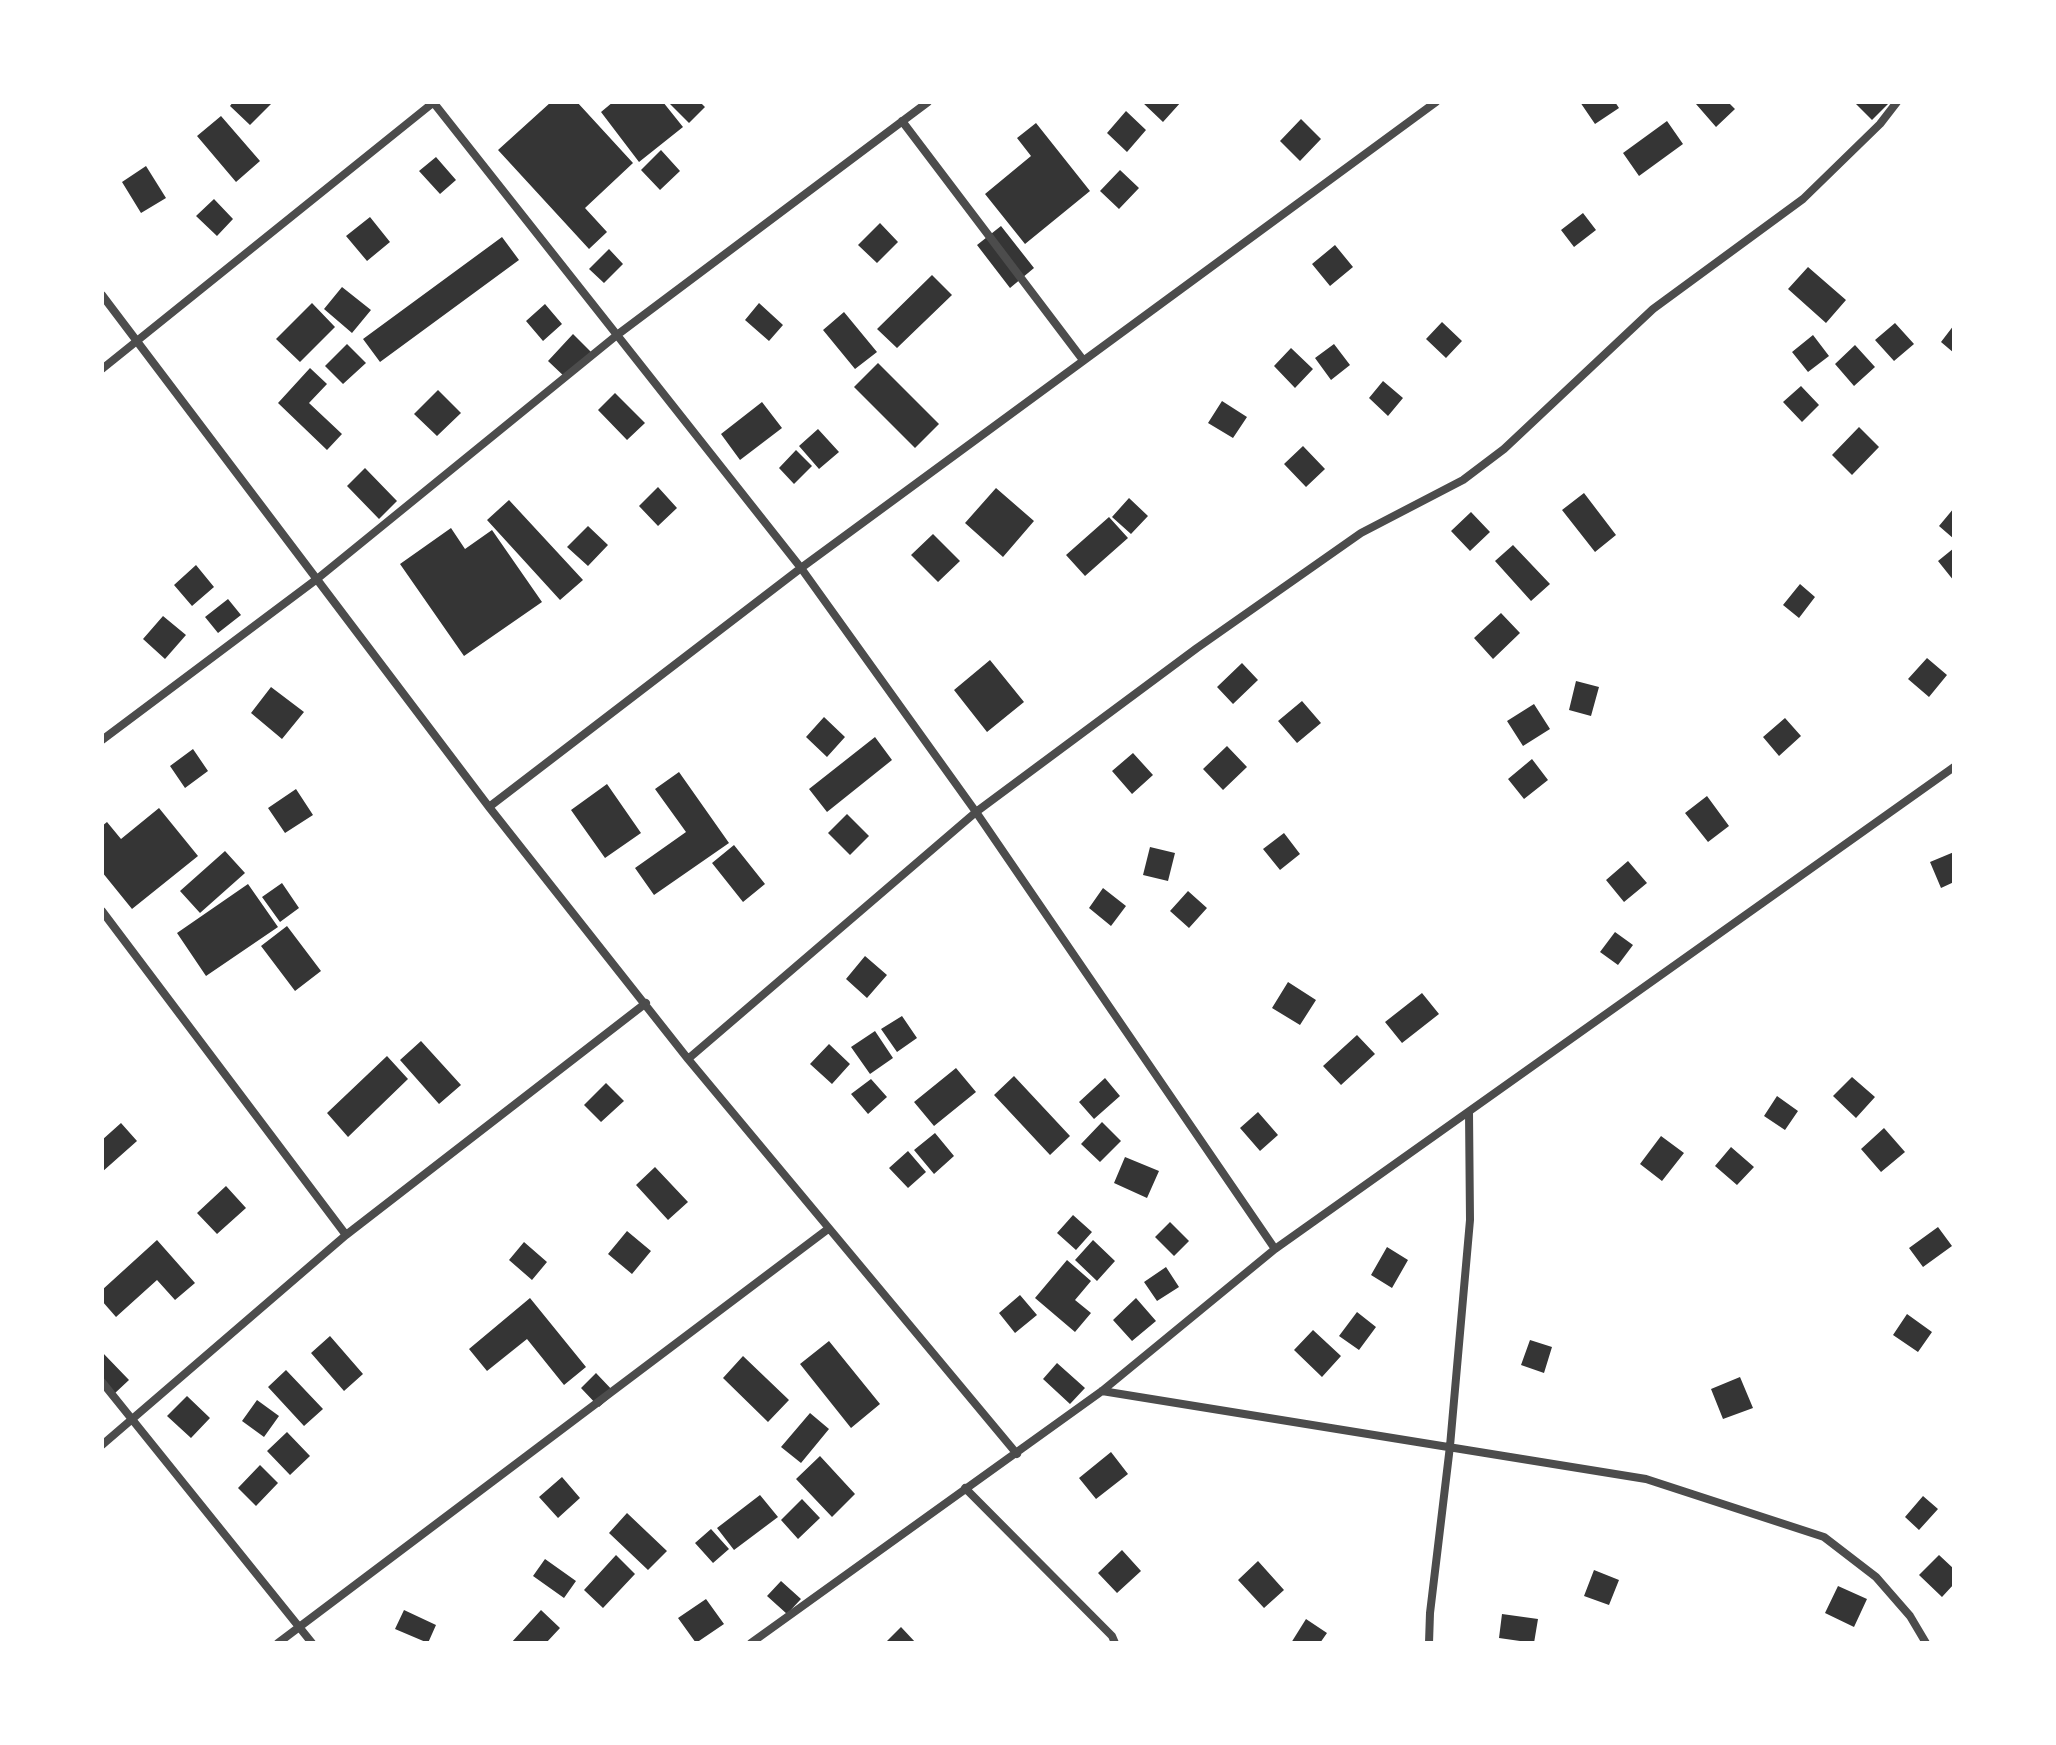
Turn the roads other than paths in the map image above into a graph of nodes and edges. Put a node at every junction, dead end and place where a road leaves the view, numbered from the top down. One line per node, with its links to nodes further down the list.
1 (433, 102): 7 (street); 8 (street)
2 (928, 102): 5 (street)
3 (1436, 102): 9 (street)
4 (1897, 102): 16 (street)
5 (902, 121): 7 (street); 9 (street)
6 (102, 295): 8 (street)
7 (617, 335): 11 (street); 12 (street)
8 (139, 341): 10 (street); 12 (street)
9 (1083, 360): 11 (street)
10 (102, 369)
11 (801, 568): 15 (street); 16 (street)
12 (317, 579): 13 (street); 15 (street)
13 (102, 740)
14 (1954, 767): 20 (street)
15 (489, 807): 18 (street)
16 (976, 812): 19 (street); 23 (street)
17 (102, 911): 22 (street)
18 (646, 1003): 19 (street); 22 (street)
19 (688, 1059): 21 (street)
20 (1469, 1112): 23 (street); 28 (street)
21 (828, 1229): 29 (street); 31 (street)
22 (346, 1235): 26 (street)
23 (1275, 1249): 25 (street)
24 (102, 1382): 26 (street)
25 (1102, 1391): 28 (street); 29 (street)
26 (132, 1421): 27 (street); 31 (street)
27 (102, 1445)
28 (1450, 1446): 36 (street); 37 (street)
29 (1017, 1454): 30 (street)
30 (965, 1488): 34 (street); 35 (street)
31 (298, 1627): 32 (street); 33 (street)
32 (278, 1643)
33 (312, 1643)
34 (751, 1643)
35 (1115, 1643)
36 (1429, 1643)
37 (1926, 1643)

